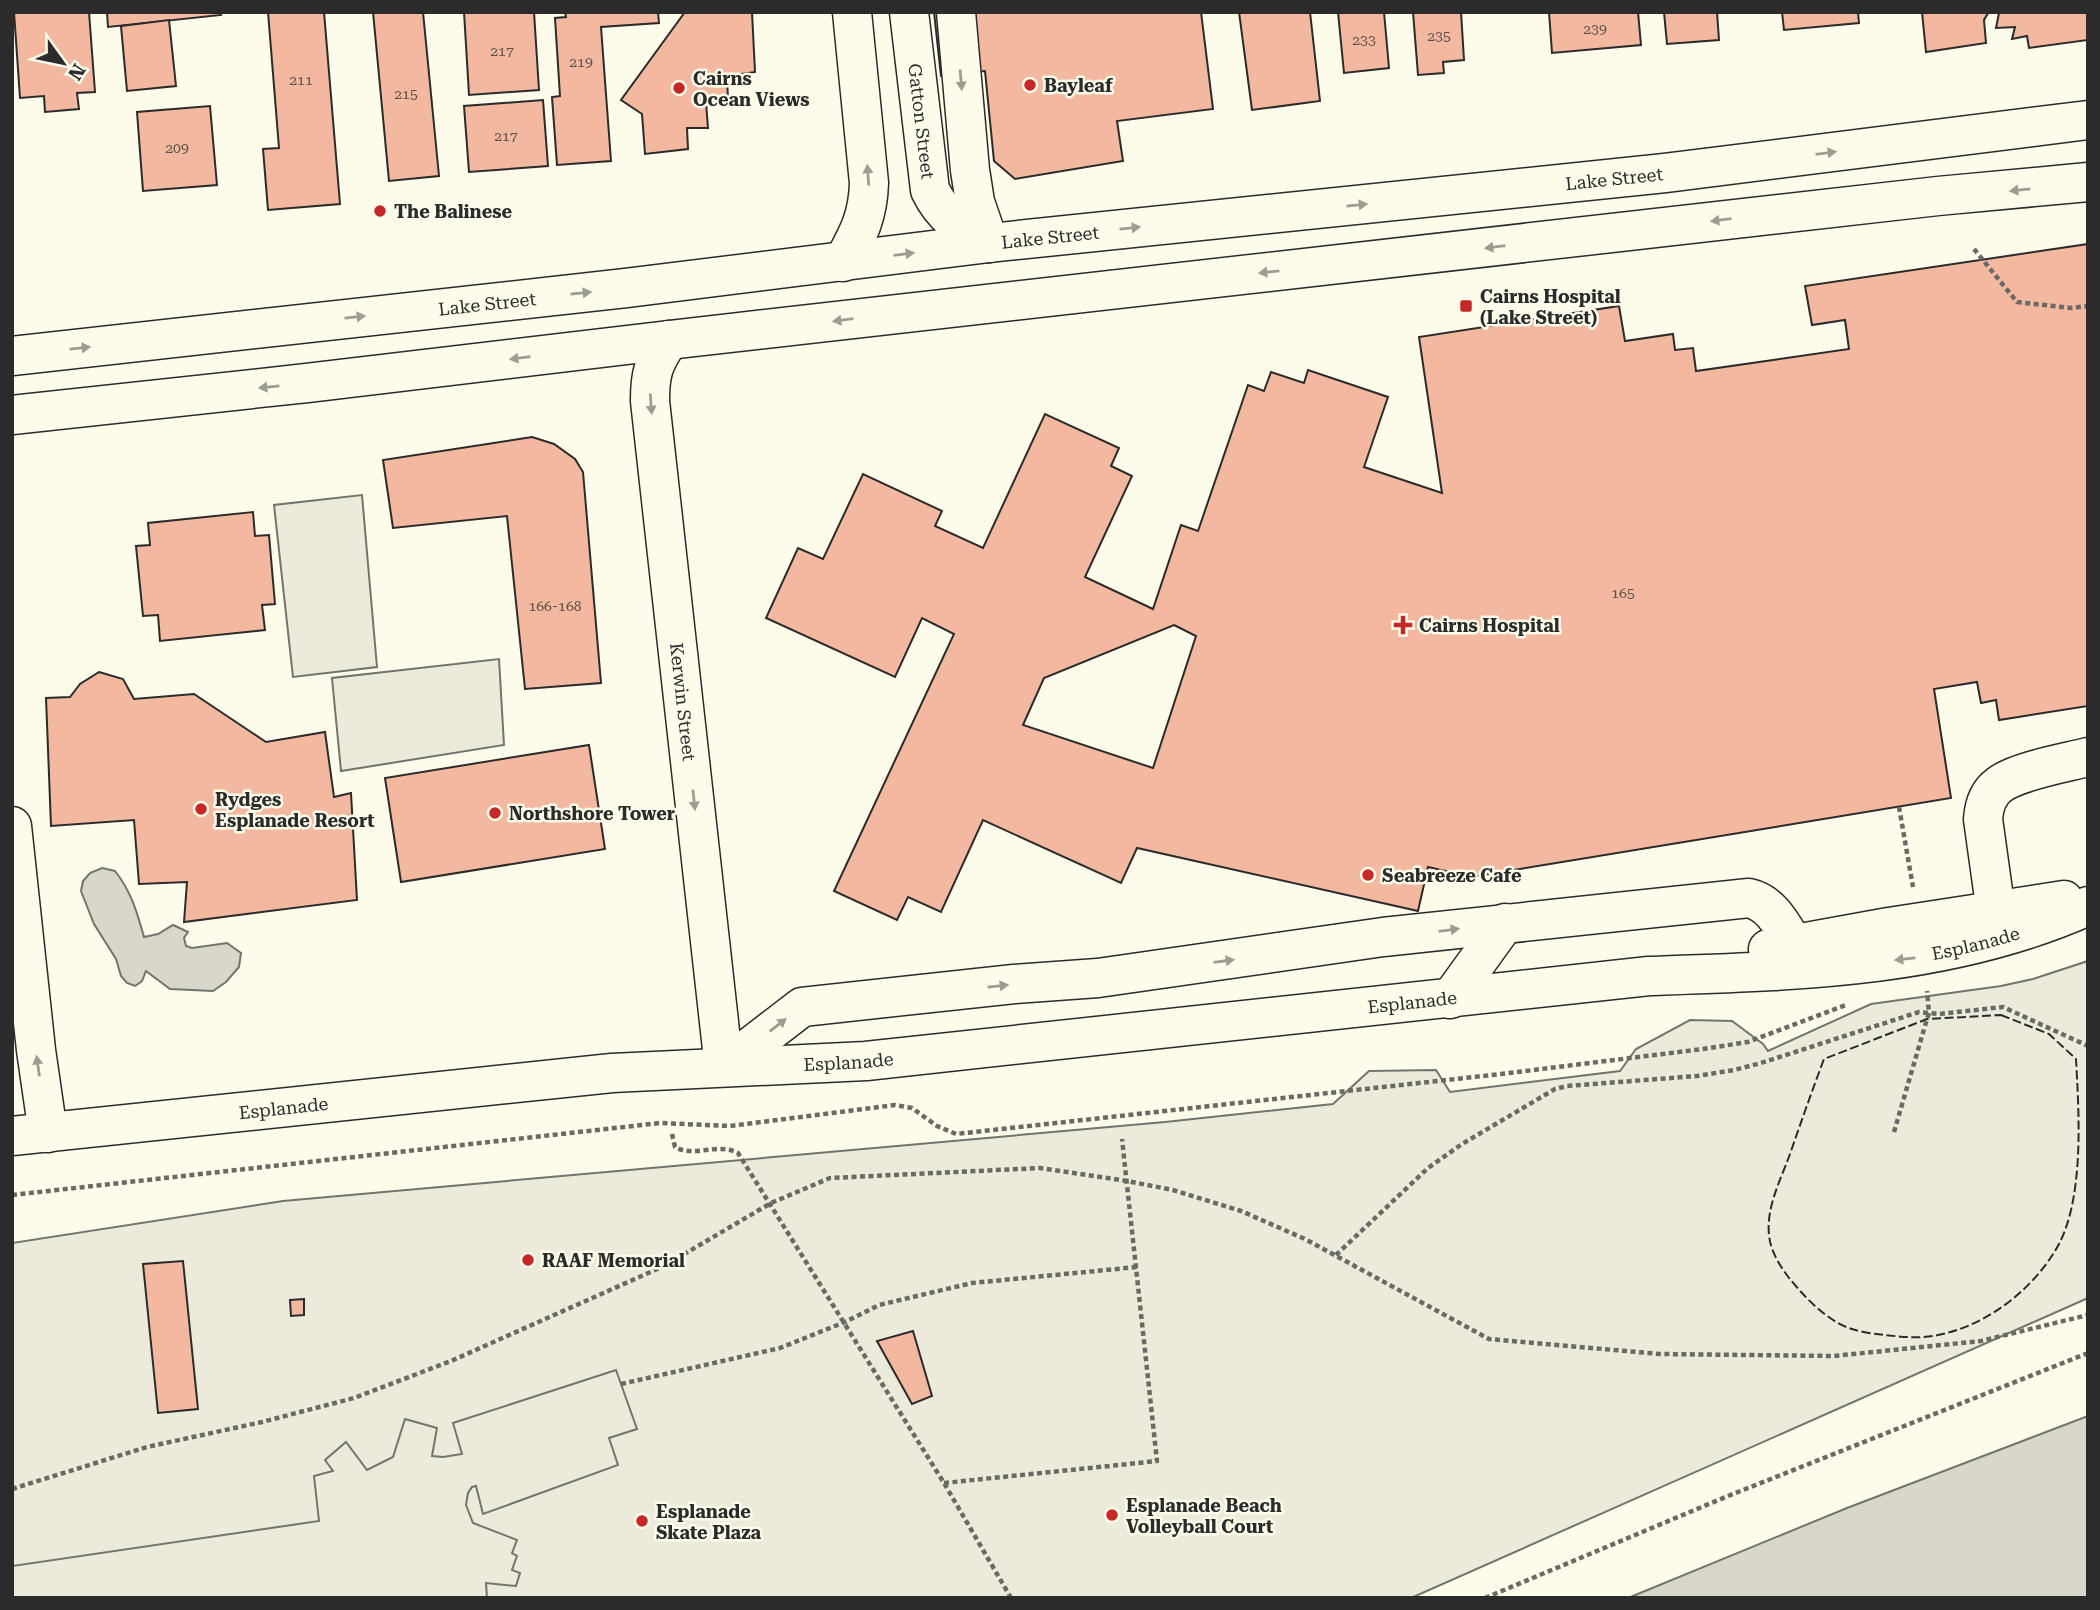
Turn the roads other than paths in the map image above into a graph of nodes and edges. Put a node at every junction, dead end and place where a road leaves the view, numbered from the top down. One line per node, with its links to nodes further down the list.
1 (852, 12): 9 (main road, one-way to 1)
2 (909, 12): 8 (main road, Gatton Street)
3 (956, 12): 8 (main road, one-way to 8)
4 (2088, 120): 5 (main road, Lake Street, one-way to 4)
5 (1766, 161): 7 (main road); 8 (main road, Lake Street, one-way to 5)
6 (2088, 182): 7 (main road, one-way to 7)
7 (1775, 214): 11 (main road, one-way to 11)
8 (989, 243): 9 (main road, Lake Street, one-way to 8)
9 (843, 262): 10 (main road, Lake Street, one-way to 9)
10 (302, 323): 12 (main road, Lake Street, one-way to 10); 13 (main road)
11 (668, 340): 13 (main road, one-way to 13); 26 (main road, Kerwin Street, one-way to 26)
12 (12, 356)
13 (307, 383): 14 (main road, one-way to 14)
14 (12, 415)
15 (2088, 757): 20 (main road)
16 (12, 826): 27 (main road, one-way to 16)
17 (2088, 897): 20 (main road, Esplanade)
18 (2088, 906): 20 (main road, Esplanade)
19 (1505, 923): 21 (main road); 23 (main road, one-way to 19); 24 (main road)
20 (1998, 925): 21 (main road, Esplanade); 22 (main road, Esplanade, one-way to 22)
21 (1793, 943): 22 (main road, Esplanade)
22 (1650, 976): 24 (main road, Esplanade)
23 (1052, 982): 25 (main road); 26 (main road, one-way to 23)
24 (1450, 999): 25 (main road, Esplanade)
25 (1019, 1045): 26 (main road, Esplanade)
26 (724, 1067): 27 (main road, Esplanade)
27 (24, 1137)

